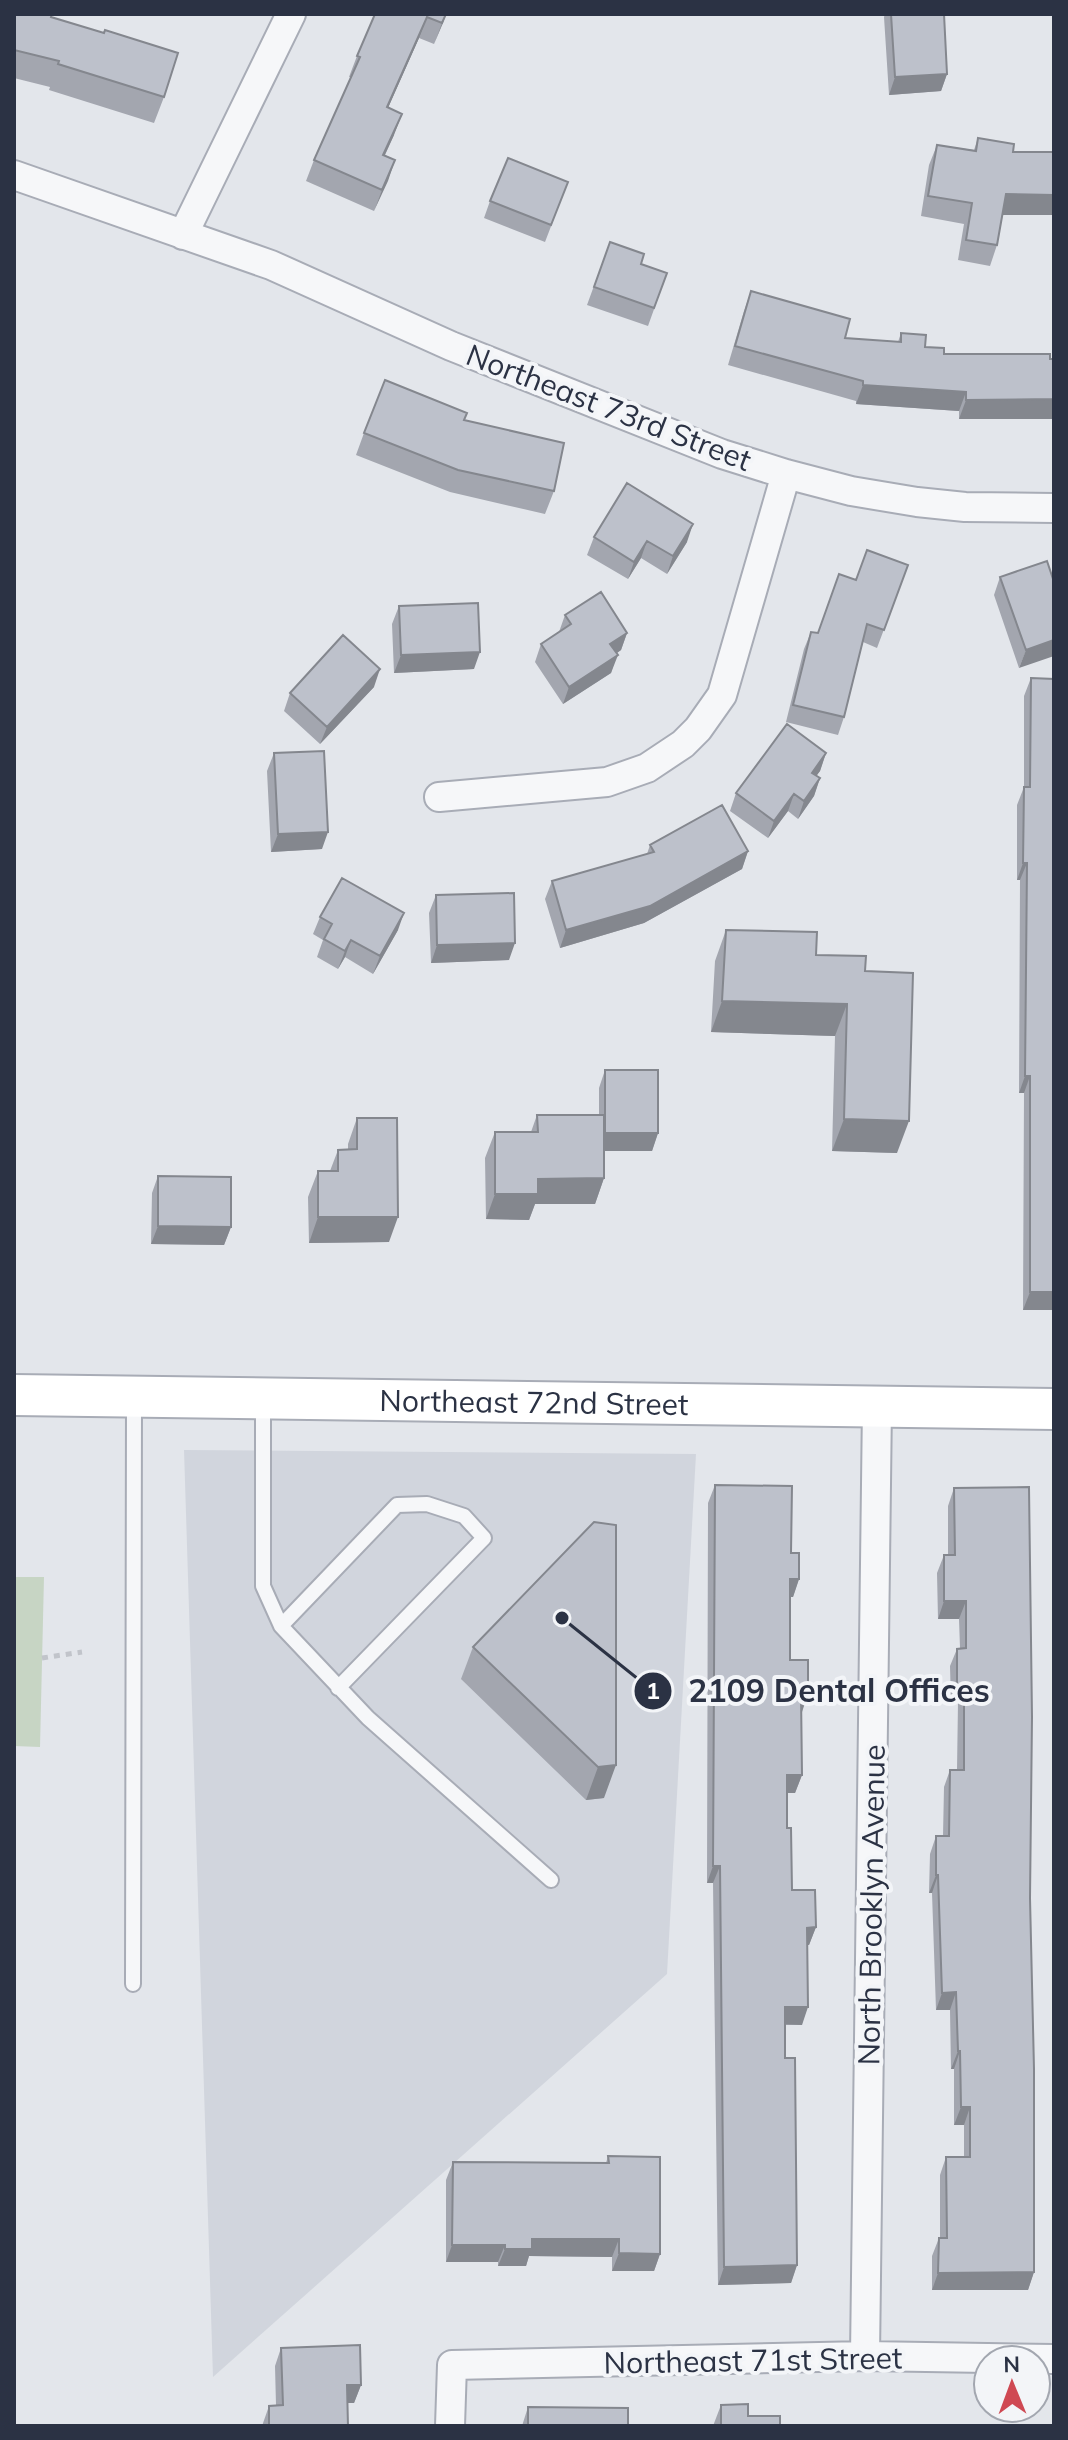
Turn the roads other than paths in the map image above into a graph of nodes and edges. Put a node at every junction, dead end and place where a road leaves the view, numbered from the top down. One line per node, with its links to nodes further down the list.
1 (291, 14): 3 (street)
2 (14, 175): 3 (street, Northeast 73rd Street)
3 (183, 235): 4 (street, Northeast 73rd Street)
4 (786, 474): 5 (street, Northeast 73rd Street); 6 (street)
5 (1054, 508)
6 (439, 797)
7 (14, 1395): 8 (main road, Northeast 72nd Street)
8 (134, 1396): 9 (main road, Northeast 72nd Street); 15 (lane)
9 (263, 1398): 10 (main road, Northeast 72nd Street); 12 (lane)
10 (877, 1405): 11 (main road, Northeast 72nd Street); 16 (street, North Brooklyn Avenue)
11 (1054, 1409)
12 (281, 1626): 13 (lane); 13 (lane)
13 (338, 1688): 14 (lane)
14 (551, 1880)
15 (133, 1984)
16 (865, 2356): 17 (street, Northeast 71st Street); 18 (street, Northeast 71st Street)
17 (1054, 2359)
18 (450, 2426)

